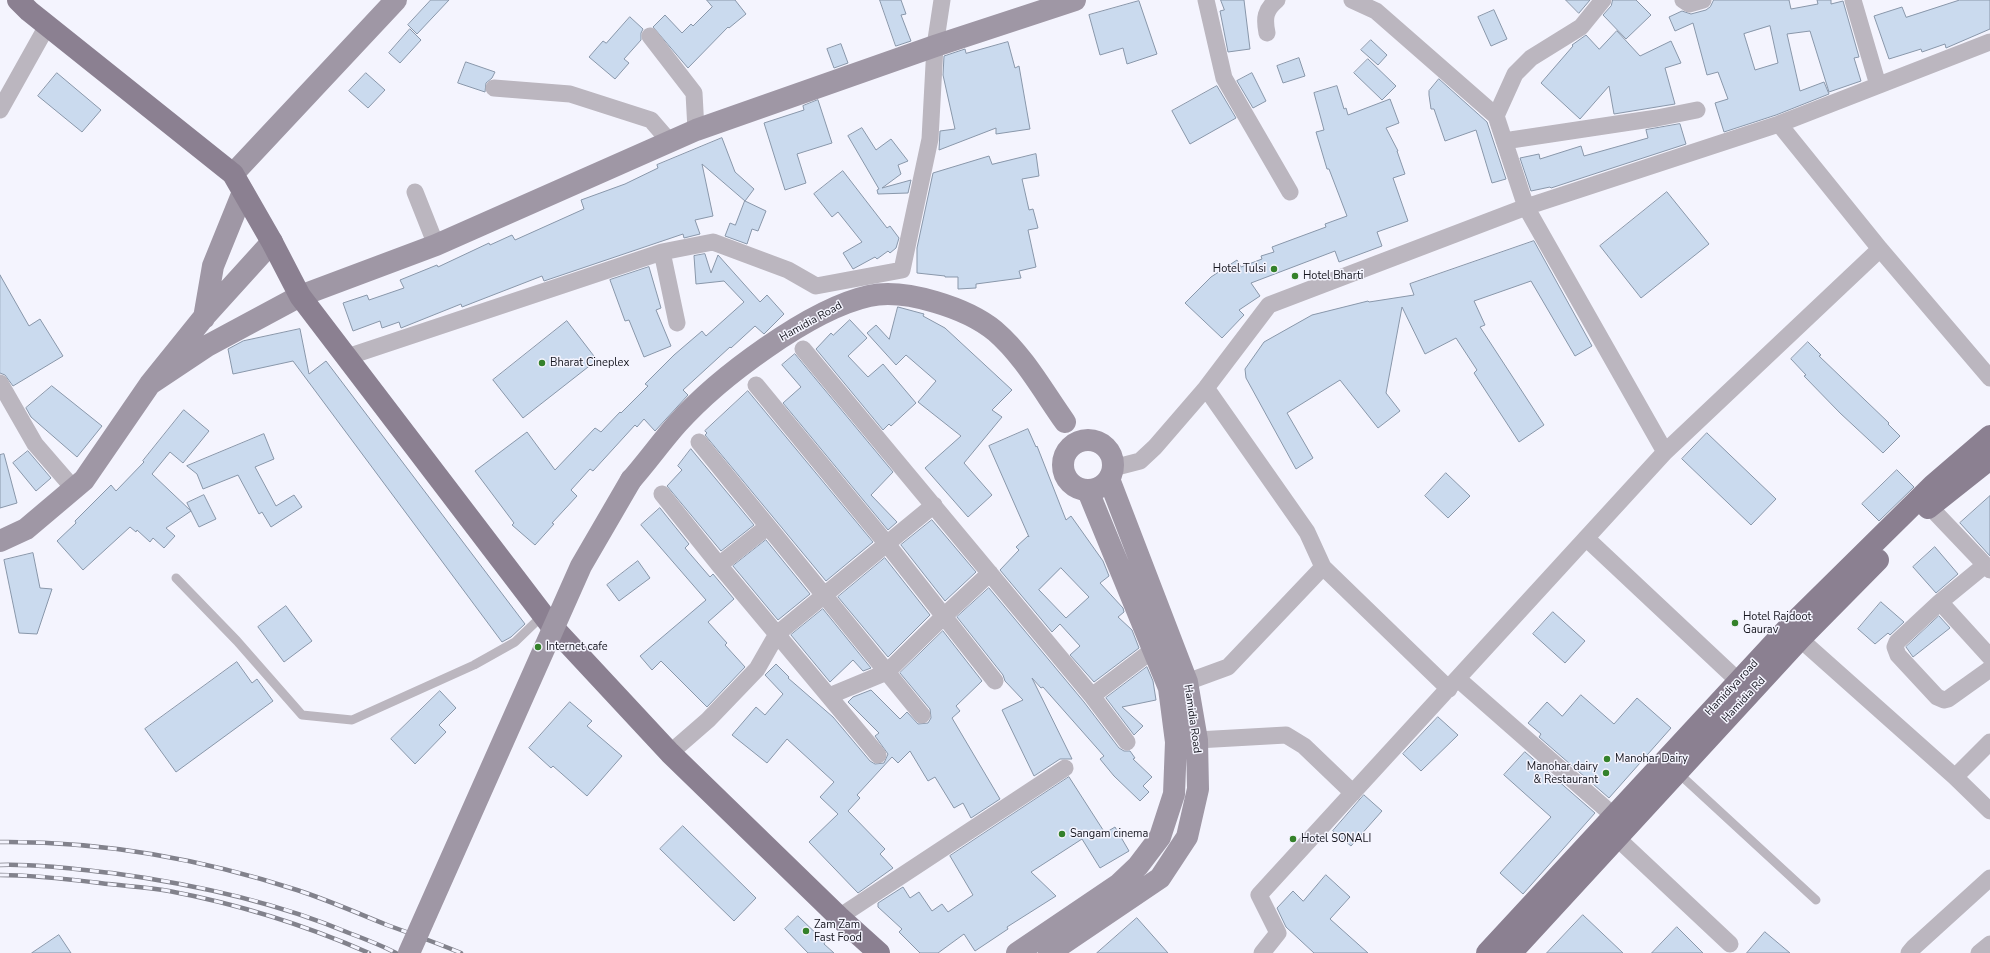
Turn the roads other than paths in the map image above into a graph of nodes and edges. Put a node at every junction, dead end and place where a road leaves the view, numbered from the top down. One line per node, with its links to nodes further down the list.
1 (396, 0): 27 (main road)
2 (942, 0): 17 (street)
3 (1075, 0): 12 (main road)
4 (1206, 0): 29 (street)
5 (1277, 0): 14 (street)
6 (1352, 0): 22 (street)
7 (1603, 0): 22 (street)
8 (1683, 0): 9 (street)
9 (1703, 0)
10 (1854, 0): 18 (street)
11 (27, 5): 13 (main road)
12 (1045, 5): 17 (main road)
13 (47, 26): 20 (street); 27 (main road)
14 (1267, 33)
15 (650, 36): 24 (street)
16 (1990, 42): 18 (street)
17 (935, 46): 24 (main road); 34 (street)
18 (1878, 85): 23 (street)
19 (494, 88): 26 (street)
20 (0, 110)
21 (1697, 110): 25 (street)
22 (1496, 116): 25 (street)
23 (1779, 124): 30 (street); 33 (street)
24 (696, 130): 26 (main road)
25 (1504, 141): 30 (street)
26 (670, 142): 32 (main road)
27 (238, 183): 31 (main road); 36 (main road)
28 (415, 192): 32 (street)
29 (1290, 192)
30 (1526, 207): 45 (street); 50 (street)
31 (272, 242): 35 (main road); 36 (main road)
32 (436, 245): 35 (main road)
33 (1880, 249): 41 (street); 50 (street)
34 (662, 252): 37 (street); 40 (street)
35 (300, 296): 38 (main road); 40 (main road)
36 (204, 317): 38 (main road); 43 (main road)
37 (677, 323)
38 (215, 342): 43 (main road)
39 (803, 349): 57 (street)
40 (347, 357): 70 (main road)
41 (1990, 378)
42 (0, 383): 54 (street)
43 (150, 384): 54 (main road)
44 (756, 385): 62 (street)
45 (1206, 388): 53 (street); 64 (street)
46 (1065, 422): 48 (main road); 51 (main road); 103 (main road, Hamidia Road, bridge)
47 (1990, 436): 81 (main road, Hamidiya road)
48 (1090, 440): 51 (main road); 53 (main road)
49 (699, 442): 59 (street)
50 (1665, 452): 60 (street)
51 (1066, 453): 55 (main road)
52 (1990, 459): 58 (main road, Hamidia Rd)
53 (1111, 474): 55 (main road); 79 (main road, Hamidia Road)
54 (74, 489): 61 (main road)
55 (1088, 491): 74 (main road, Hamidia Road)
56 (662, 494): 63 (street)
57 (934, 505): 62 (street); 66 (street)
58 (1929, 506): 65 (street); 73 (main road, Hamidia Rd)
59 (767, 527): 63 (street); 68 (street)
60 (1586, 538): 80 (street); 81 (street)
61 (0, 541)
62 (887, 544): 68 (street); 71 (street)
63 (719, 565): 72 (street)
64 (1323, 567): 79 (street); 80 (street)
65 (1987, 567): 69 (street)
66 (990, 573): 71 (street); 83 (street)
67 (176, 578): 70 (lane)
68 (824, 596): 72 (street); 77 (street)
69 (1940, 602): 75 (street); 76 (street)
70 (543, 615): 88 (main road)
71 (944, 616): 77 (street); 78 (street)
72 (777, 634): 82 (street); 88 (street)
73 (1800, 639): 81 (main road, Hamidia Rd); 92 (street)
74 (1154, 649): 83 (street); 96 (main road, Hamidia Road)
75 (1990, 657)
76 (1990, 669)
77 (887, 672): 82 (street); 84 (street)
78 (995, 681)
79 (1187, 682): 85 (main road, Hamidia Road)
80 (1453, 684): 93 (street); 95 (street)
81 (1744, 687): 90 (main road, Hamidiya road)
82 (829, 696): 89 (street)
83 (1092, 696): 86 (street)
84 (922, 715)
85 (1197, 740): 93 (street); 97 (main road, Hamidia Road)
86 (1127, 742)
87 (1990, 742): 92 (street)
88 (670, 753): 100 (main road)
89 (878, 755)
90 (1672, 767): 95 (main road, Hamidiya road); 99 (lane)
91 (1065, 768): 100 (street)
92 (1955, 777): 94 (street)
93 (1353, 793): 107 (street)
94 (1990, 811)
95 (1619, 827): 101 (street); 108 (main road, Hamidiya road); 109 (main road)
96 (1145, 858): 97 (main road); 105 (main road, Hamidia Road)
97 (1165, 871): 106 (main road, Hamidia Road)
98 (1990, 878): 110 (street)
99 (1816, 900)
100 (839, 917): 104 (main road)
101 (1730, 944)
102 (1990, 944): 111 (street)
103 (409, 953)
104 (879, 953)
105 (1017, 953)
106 (1049, 953)
107 (1262, 953)
108 (1487, 953)
109 (1511, 953)
110 (1909, 953)
111 (1979, 953)

